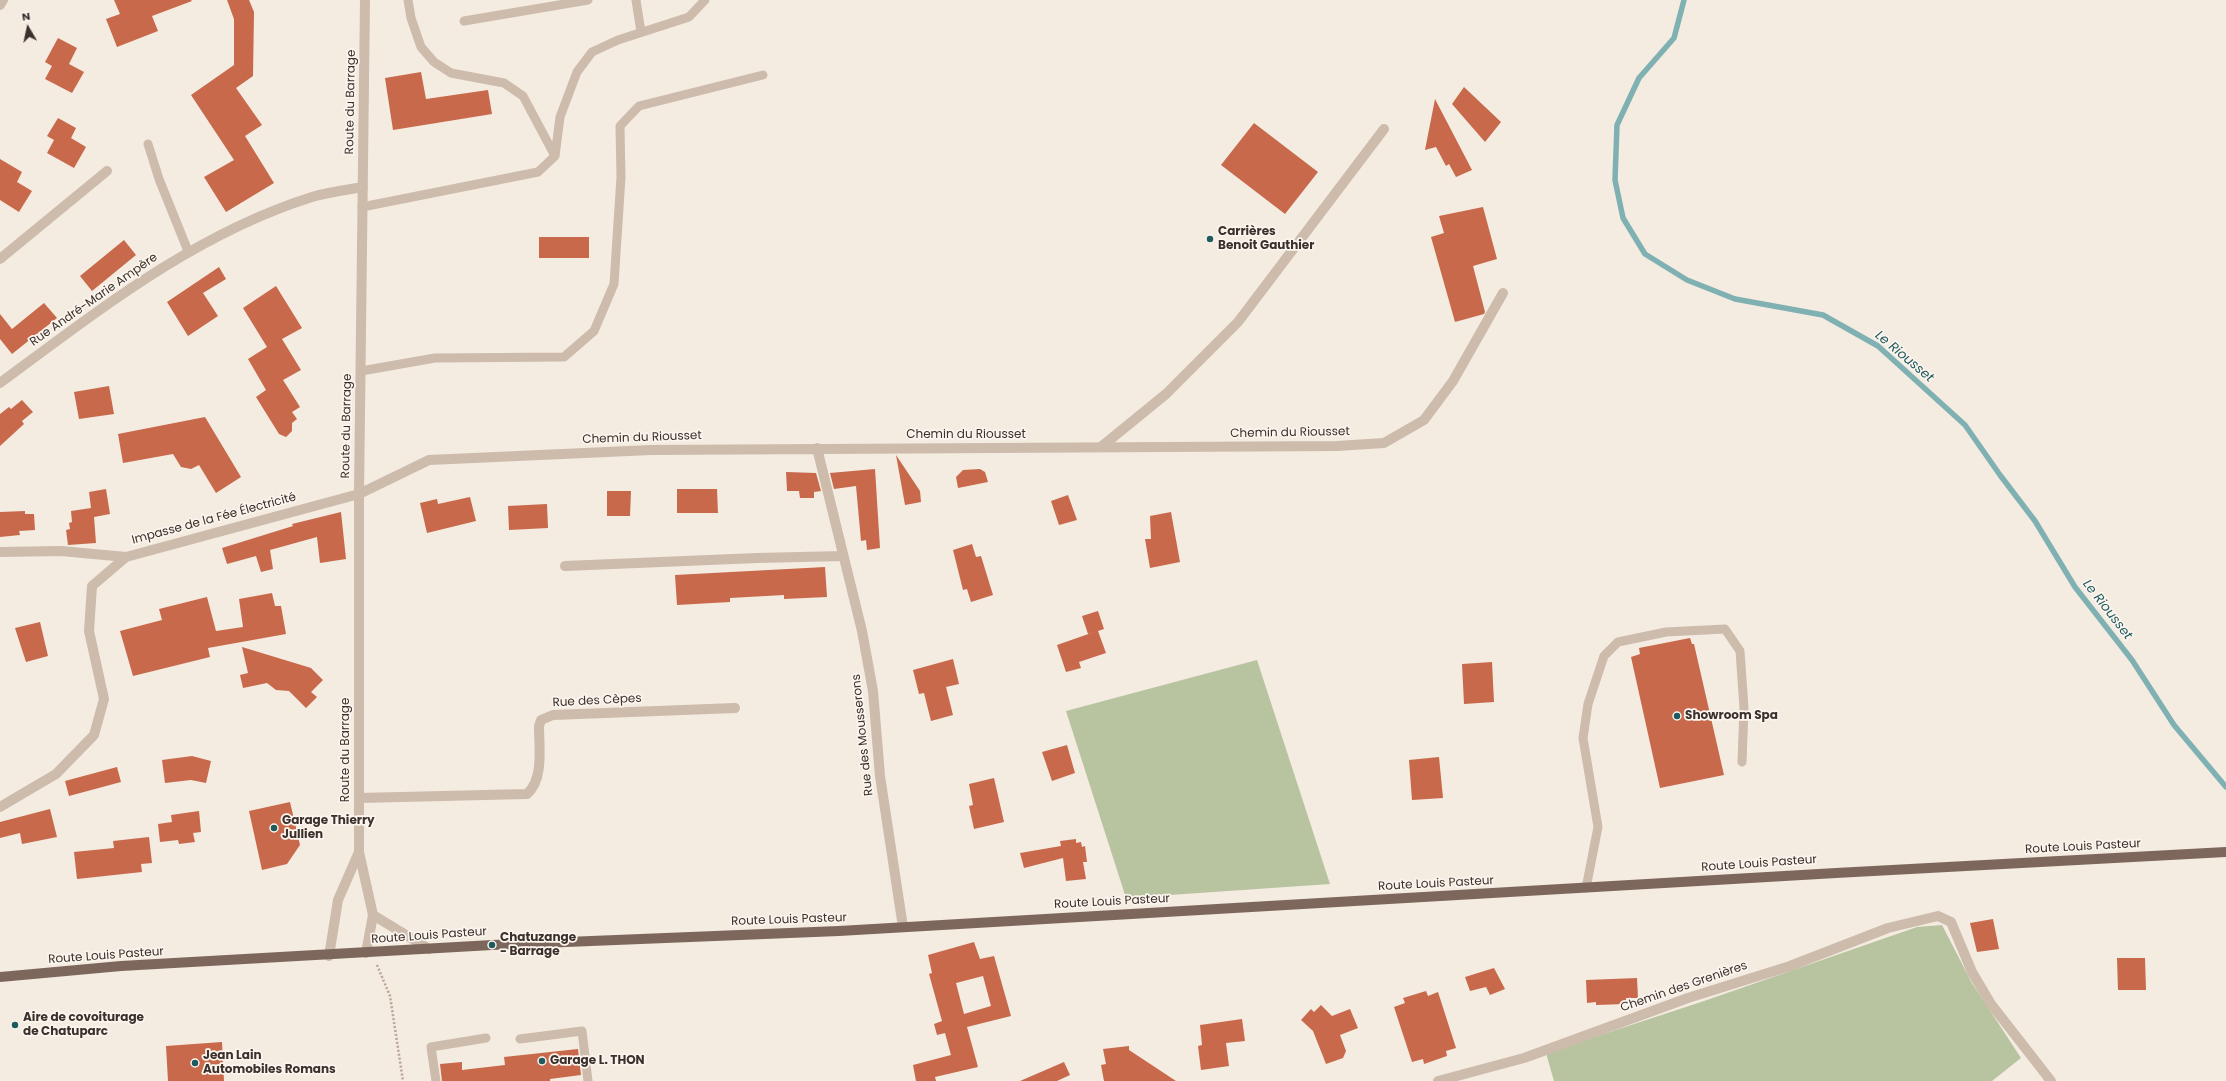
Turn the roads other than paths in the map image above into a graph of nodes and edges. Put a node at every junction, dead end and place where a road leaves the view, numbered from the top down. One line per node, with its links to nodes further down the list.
1 (2, 0): 7 (street)
2 (365, 0): 15 (street, Route du Barrage)
3 (408, 0): 13 (lane)
4 (588, 0): 8 (lane)
5 (636, 0): 9 (lane)
6 (705, 0): 9 (lane)
7 (0, 5)
8 (464, 21)
9 (641, 32): 13 (lane)
10 (763, 74): 20 (lane)
11 (1384, 129): 22 (street)
12 (148, 144): 17 (lane)
13 (555, 156): 16 (lane)
14 (107, 171): 18 (street)
15 (363, 187): 16 (street, Route du Barrage); 17 (street, Rue André-Marie Ampère)
16 (362, 207): 20 (street, Route du Barrage)
17 (188, 251): 21 (street, Rue André-Marie Ampère)
18 (0, 259)
19 (1504, 293): 22 (street, Chemin du Riousset)
20 (360, 370): 24 (street, Route du Barrage)
21 (0, 383)
22 (1101, 447): 23 (street, Chemin du Riousset)
23 (817, 448): 24 (street, Chemin du Riousset); 26 (street, Rue des Mousserons)
24 (359, 494): 27 (street, Impasse de la Fée Électricité); 31 (street, Route du Barrage)
25 (0, 552): 27 (street)
26 (843, 556): 28 (street); 37 (street, Rue des Mousserons)
27 (126, 557): 32 (street, Impasse de la Fée Électricité)
28 (565, 566)
29 (736, 708): 31 (street, Rue des Cèpes)
30 (1742, 762): 35 (lane)
31 (359, 798): 33 (street, Route du Barrage)
32 (0, 807)
33 (358, 852): 36 (street, Route du Barrage); 40 (street, Route du Barrage)
34 (2226, 852): 35 (main road, Route Louis Pasteur)
35 (1586, 888): 37 (main road, Route Louis Pasteur)
36 (373, 915): 38 (street); 39 (street, Route du Barrage)
37 (903, 927): 38 (main road, Route Louis Pasteur)
38 (429, 950): 39 (main road, Route Louis Pasteur)
39 (370, 953): 40 (main road, Route Louis Pasteur)
40 (329, 956): 41 (main road, Route Louis Pasteur)
41 (0, 977)
42 (486, 1038): 45 (lane)
43 (520, 1039): 46 (lane)
44 (1463, 1078): 47 (street, Chemin des Grenières); 48 (street, Chemin des Grenières)
45 (436, 1081)
46 (588, 1081)
47 (1438, 1081)
48 (2051, 1081)

